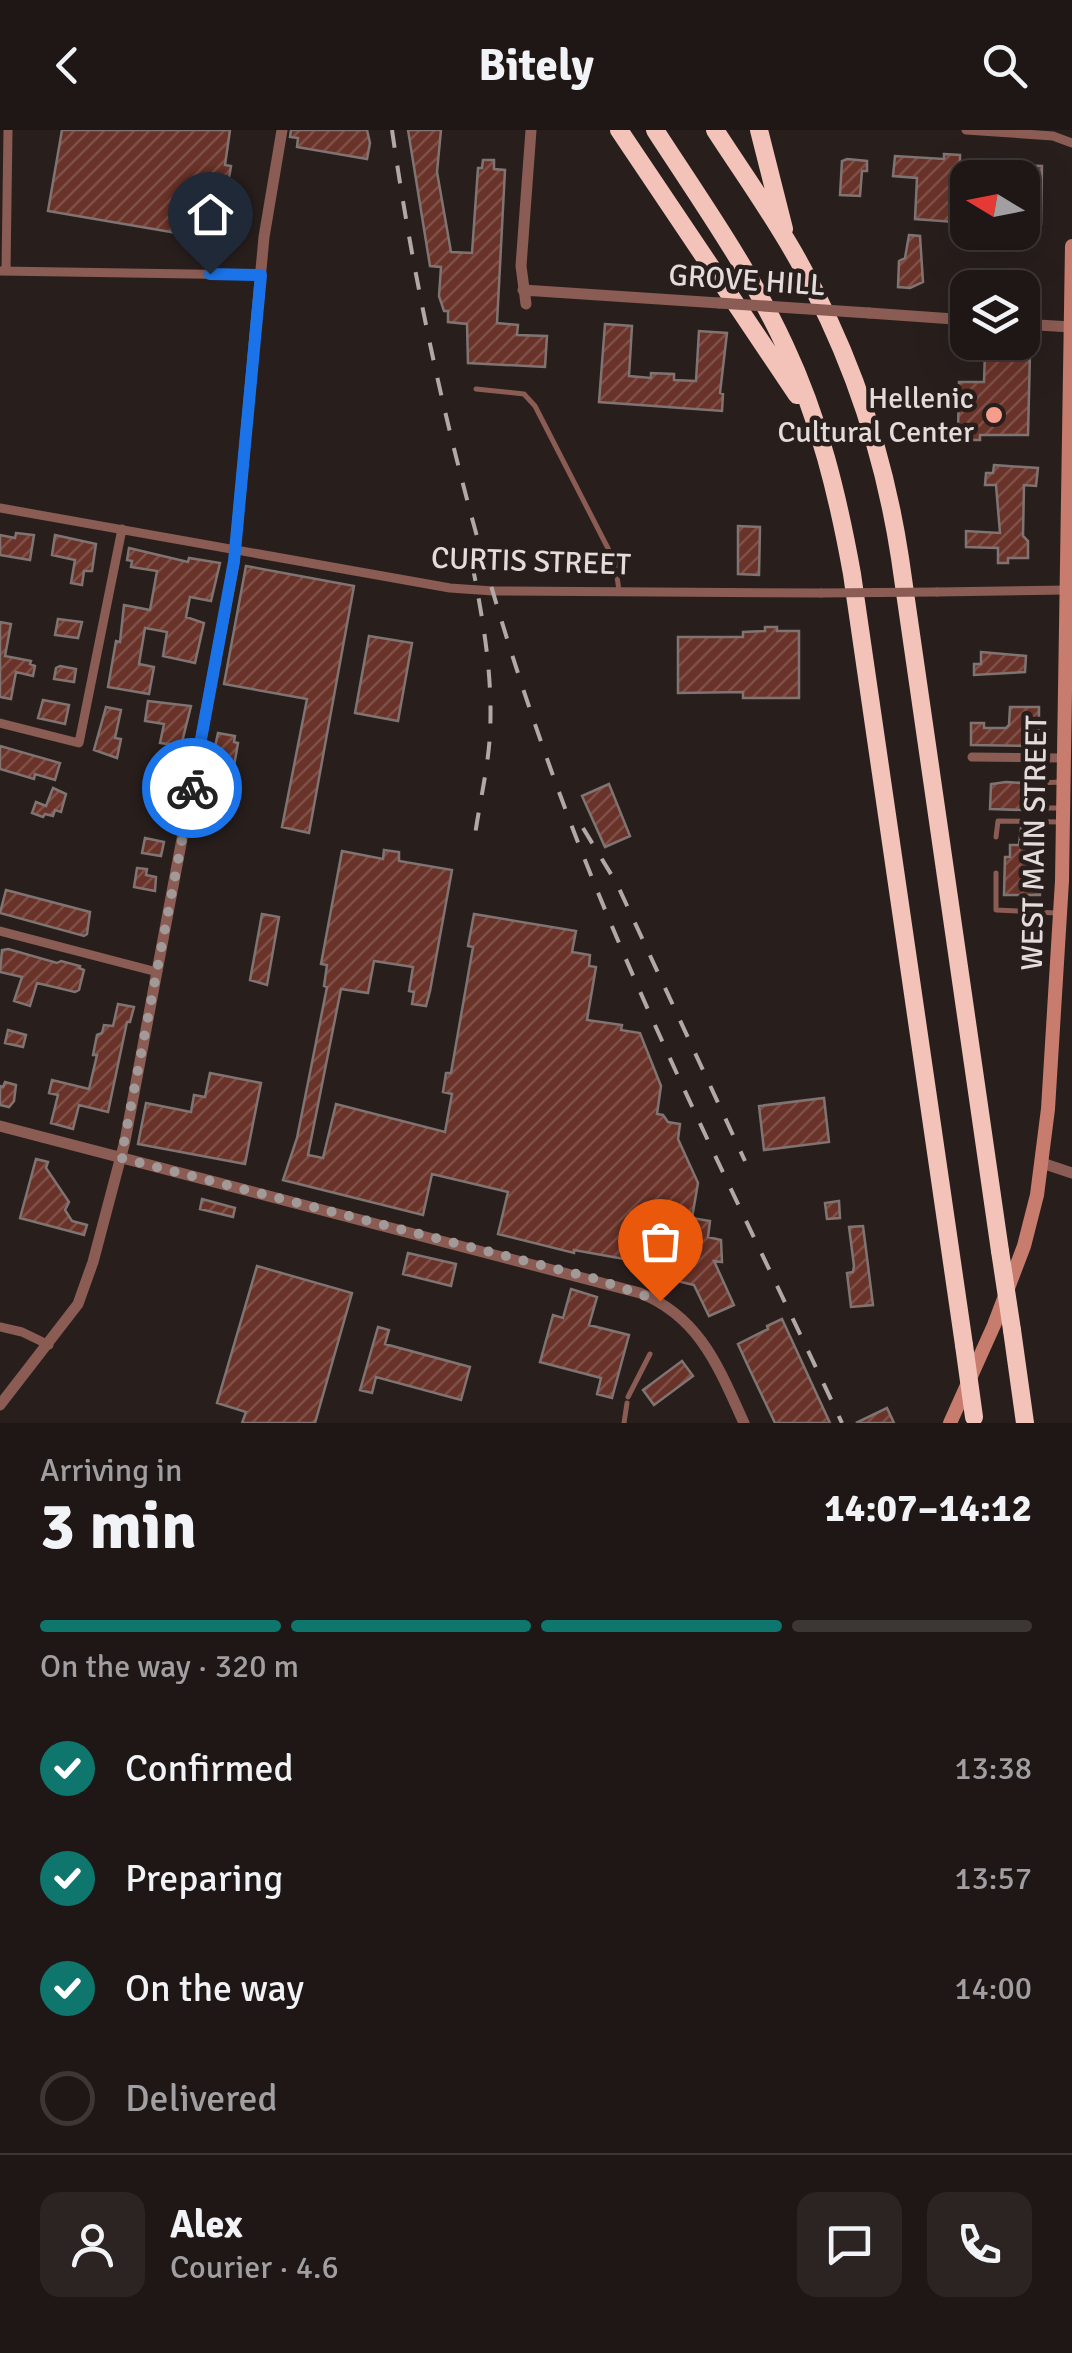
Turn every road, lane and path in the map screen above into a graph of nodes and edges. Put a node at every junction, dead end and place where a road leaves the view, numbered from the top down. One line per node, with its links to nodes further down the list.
1 (8, 130): 12 (street)
2 (282, 130): 13 (street)
3 (531, 130): 14 (street)
4 (619, 130): 20 (highway)
5 (655, 130): 20 (highway)
6 (714, 130): 10 (highway)
7 (759, 130): 10 (highway)
8 (966, 130): 9 (street)
9 (1072, 142)
10 (786, 240): 52 (highway, bridge)
11 (1072, 246): 18 (main road, WEST MAIN STREET)
12 (3, 271): 13 (street)
13 (261, 275): 24 (street)
14 (523, 290): 15 (street); 16 (street, GROVE HILL, bridge)
15 (526, 304)
16 (950, 319)
17 (1040, 325): 18 (street)
18 (1071, 327): 21 (main road, WEST MAIN STREET)
19 (476, 389): 25 (lane)
20 (818, 430): 48 (highway, bridge)
21 (1070, 434): 26 (main road, WEST MAIN STREET)
22 (0, 508): 23 (street, CURTIS STREET)
23 (122, 529): 24 (street, CURTIS STREET); 29 (street)
24 (236, 551): 25 (street, CURTIS STREET); 39 (street)
25 (619, 590): 26 (street, CURTIS STREET, bridge)
26 (1066, 590): 27 (main road, WEST MAIN STREET)
27 (1069, 630): 28 (main road, WEST MAIN STREET)
28 (1069, 672): 31 (main road, WEST MAIN STREET)
29 (0, 723)
30 (972, 757): 31 (street)
31 (1064, 758): 32 (main road, WEST MAIN STREET)
32 (1064, 782): 33 (main road, WEST MAIN STREET); 33 (lane)
33 (1063, 815): 34 (lane); 36 (main road, WEST MAIN STREET)
34 (996, 837)
35 (996, 873): 36 (lane)
36 (1061, 913): 38 (main road, WEST MAIN STREET)
37 (0, 931): 39 (street)
38 (1066, 962): 42 (main road, WEST MAIN STREET)
39 (157, 972): 41 (street)
40 (0, 1126): 41 (street)
41 (121, 1158): 45 (street); 50 (street)
42 (1042, 1163): 43 (street); 51 (main road, WEST MAIN STREET)
43 (1072, 1172)
44 (0, 1327): 45 (street)
45 (49, 1345): 47 (street)
46 (650, 1354): 49 (lane)
47 (0, 1405)
48 (975, 1420)
49 (624, 1423)
50 (744, 1423)
51 (950, 1423)
52 (1026, 1423)

